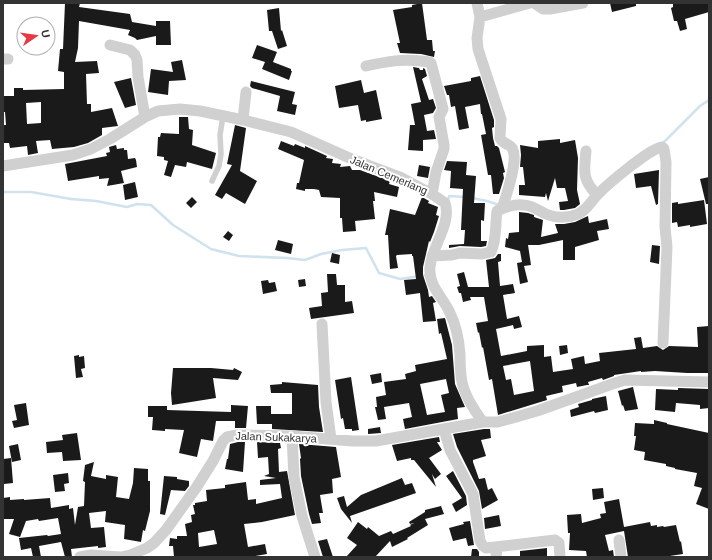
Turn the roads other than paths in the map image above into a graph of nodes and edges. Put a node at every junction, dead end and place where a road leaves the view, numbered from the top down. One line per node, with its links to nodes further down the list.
1 (477, 3): 5 (street)
2 (530, 3): 5 (street)
3 (534, 3): 4 (street)
4 (583, 3)
5 (480, 17): 17 (street)
6 (110, 45): 10 (street)
7 (366, 66): 15 (street)
8 (246, 92): 11 (street)
9 (222, 116): 10 (street, Jalan Cemerlang); 11 (street, Jalan Cemerlang); 14 (lane)
10 (145, 117): 13 (street, Jalan Cemerlang)
11 (243, 120): 15 (street, Jalan Cemerlang)
12 (586, 151): 16 (street)
13 (3, 166)
14 (212, 181)
15 (432, 194): 18 (street, Jalan Cemerlang)
16 (597, 195): 17 (street); 20 (street)
17 (502, 209): 18 (street)
18 (432, 256): 22 (street, Jalan Cemerlang)
19 (322, 324): 25 (street)
20 (663, 343)
21 (709, 382): 22 (street)
22 (483, 422): 23 (street, Jalan Sukakarya)
23 (444, 429): 25 (street, Jalan Sukakarya); 27 (street)
24 (292, 436): 25 (street, Jalan Sukakarya); 28 (street, Jalan Sukakarya); 29 (street)
25 (331, 440)
26 (619, 540): 31 (street)
27 (497, 552): 30 (street)
28 (80, 557)
29 (315, 557)
30 (560, 557)
31 (621, 557)

